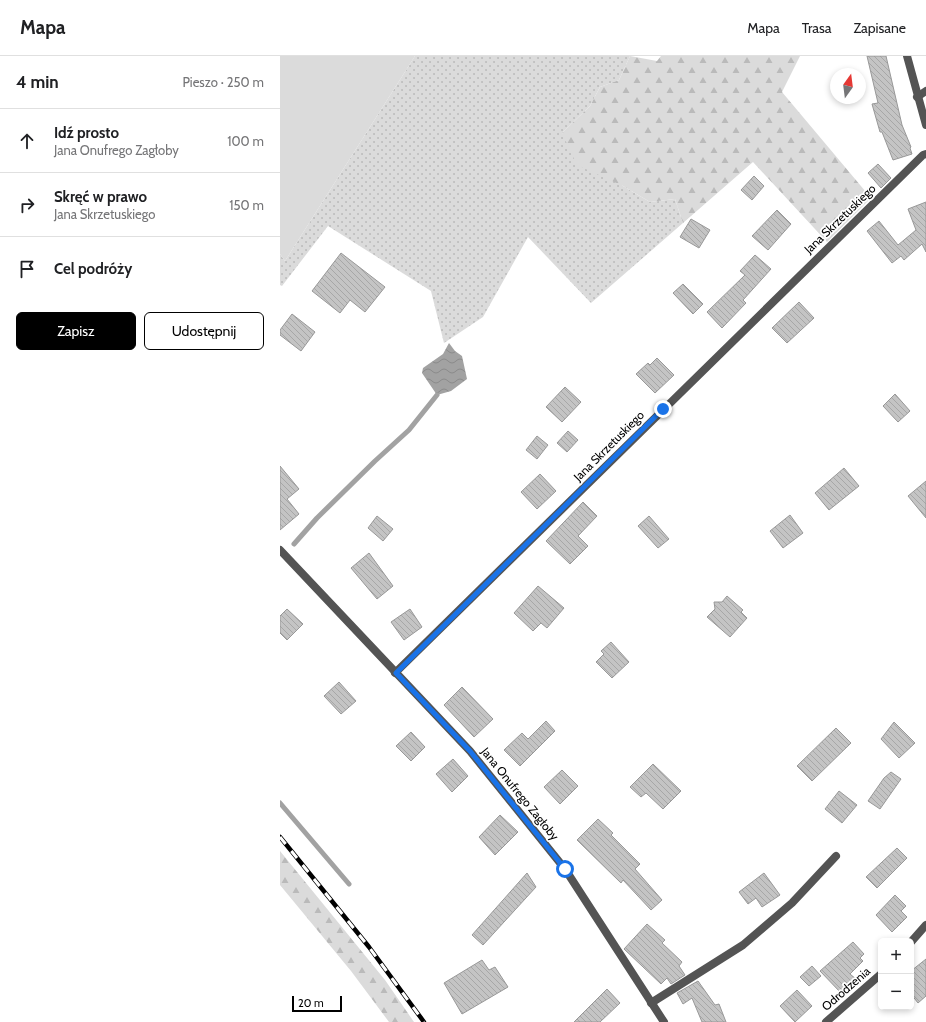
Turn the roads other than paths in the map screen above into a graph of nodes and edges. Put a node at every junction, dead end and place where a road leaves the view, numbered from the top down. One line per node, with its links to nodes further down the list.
1 (906, 56): 3 (street)
2 (926, 91): 3 (street)
3 (917, 97): 4 (street)
4 (926, 126)
5 (926, 154): 7 (street, Jana Skrzetuskiego)
6 (280, 550): 7 (street, Jana Onufrego Zagłoby)
7 (396, 673): 12 (street, Jana Onufrego Zagłoby)
8 (836, 856): 12 (street)
9 (926, 925): 10 (street)
10 (914, 939)
11 (878, 977): 14 (street, Odrodzenia)
12 (651, 1003): 13 (street, Jana Onufrego Zagłoby)
13 (664, 1022)
14 (826, 1022)

